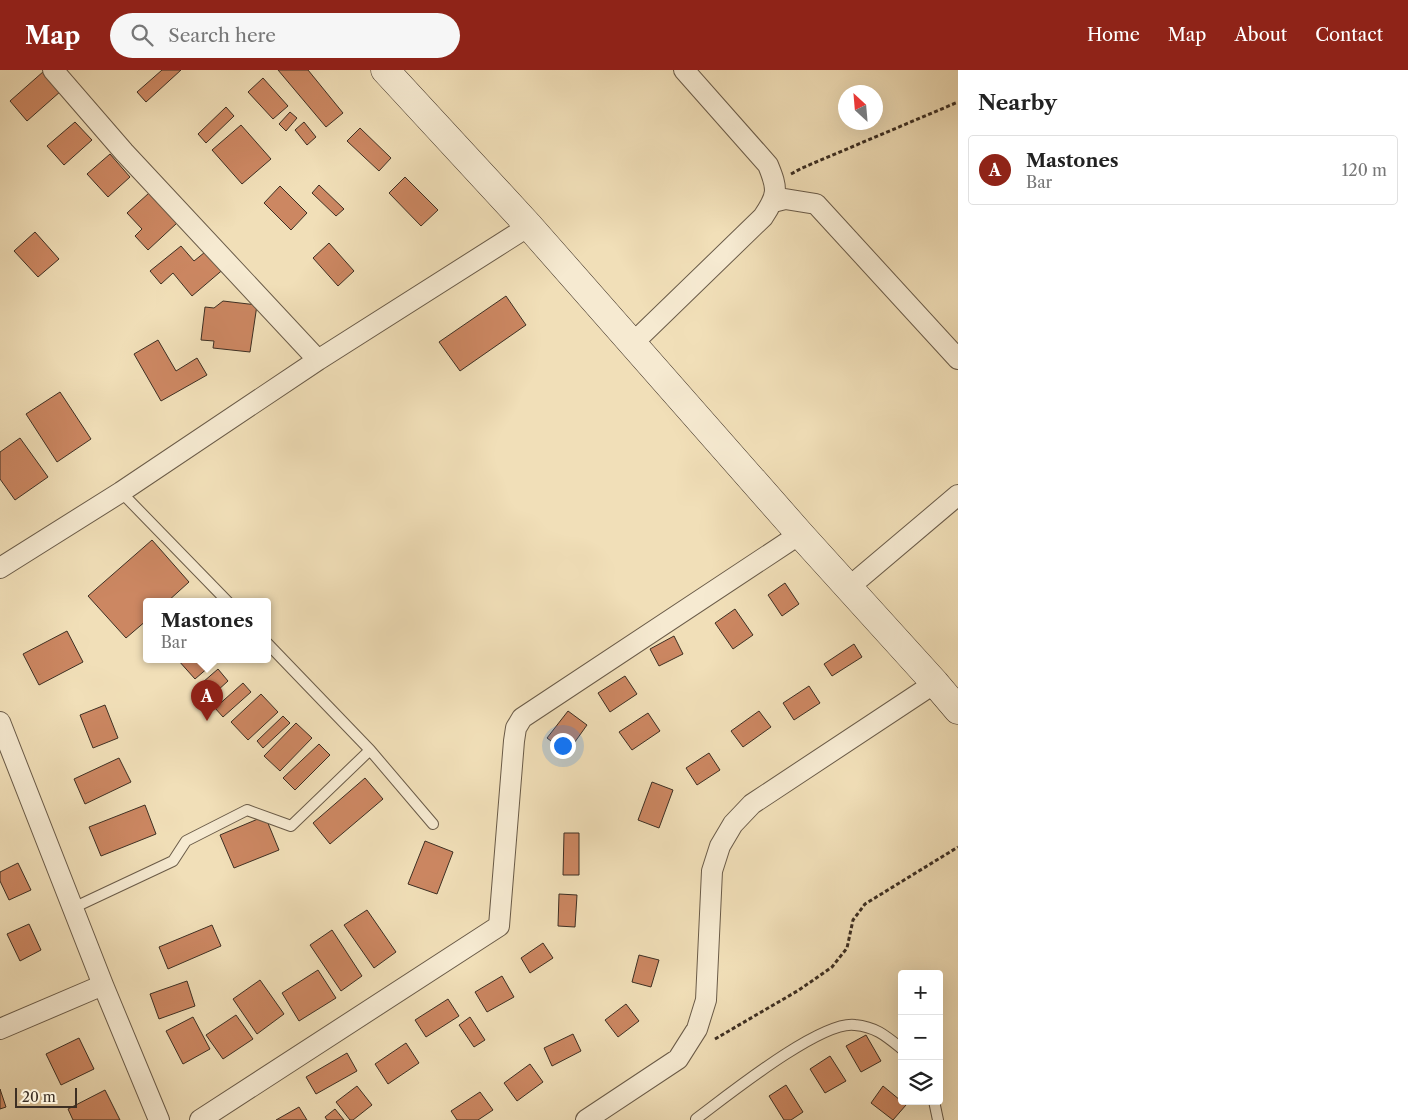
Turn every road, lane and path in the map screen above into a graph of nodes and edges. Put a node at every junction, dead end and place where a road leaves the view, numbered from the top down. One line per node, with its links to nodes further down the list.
1 (53, 70): 9 (street)
2 (385, 70): 6 (street)
3 (684, 70): 5 (street)
4 (958, 102): 5 (path)
5 (775, 193): 7 (street); 8 (street)
6 (529, 226): 7 (street); 9 (street)
7 (632, 344): 12 (street)
8 (958, 359)
9 (318, 360): 10 (street)
10 (122, 492): 13 (street); 15 (lane)
11 (958, 495): 14 (street)
12 (800, 534): 14 (street); 30 (street)
13 (0, 568)
14 (848, 588): 17 (street)
15 (224, 598)
16 (271, 647): 20 (lane)
17 (935, 683): 18 (street); 31 (street)
18 (958, 710)
19 (0, 722): 23 (street)
20 (370, 750): 21 (lane); 23 (lane)
21 (433, 824)
22 (958, 847): 26 (path)
23 (73, 908): 24 (street)
24 (103, 985): 25 (street); 29 (street)
25 (0, 1028)
26 (712, 1041)
27 (898, 1046): 32 (lane)
28 (935, 1105): 33 (lane)
29 (158, 1120)
30 (200, 1120)
31 (586, 1120)
32 (697, 1120)
33 (938, 1120)

